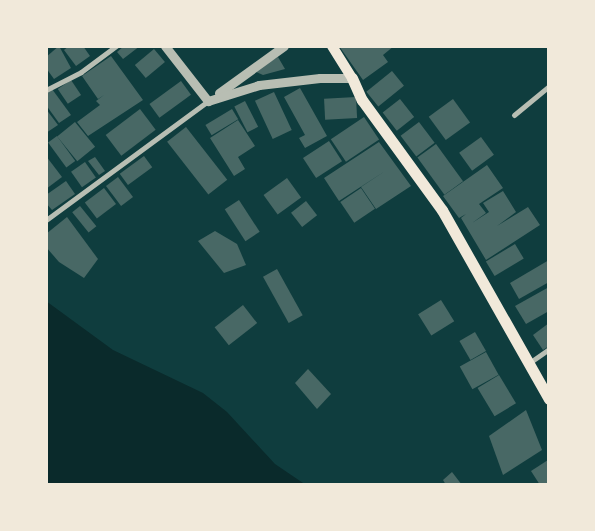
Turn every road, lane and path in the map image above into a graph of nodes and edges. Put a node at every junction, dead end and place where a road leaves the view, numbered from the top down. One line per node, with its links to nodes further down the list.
1 (116, 46): 7 (street)
2 (165, 46): 8 (street)
3 (284, 46): 8 (street)
4 (332, 46): 5 (main road)
5 (352, 78): 8 (street); 12 (main road)
6 (549, 86): 9 (street)
7 (46, 90)
8 (208, 101): 10 (street)
9 (514, 115)
10 (46, 220)
11 (549, 349): 12 (street)
12 (528, 363): 13 (main road)
13 (549, 399)

